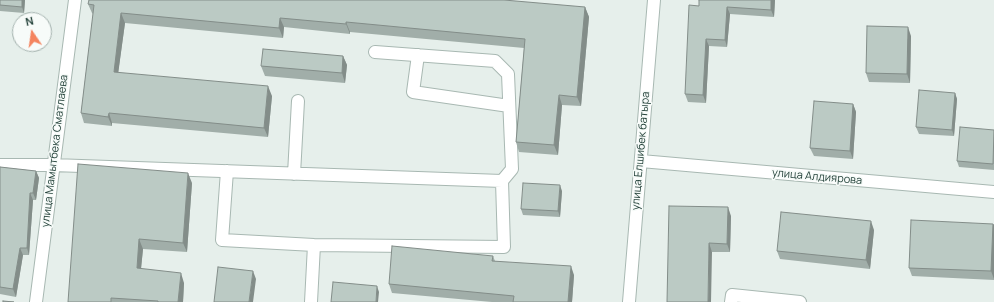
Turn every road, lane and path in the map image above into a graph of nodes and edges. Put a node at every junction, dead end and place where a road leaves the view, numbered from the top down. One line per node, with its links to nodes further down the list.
1 (75, 0): 9 (street, улица Мамытбека Сматлаева)
2 (654, 0): 7 (street, улица Елшибек батыра)
3 (375, 52): 4 (street)
4 (418, 55): 6 (street); 6 (street)
5 (298, 101): 11 (street)
6 (509, 106): 12 (street)
7 (641, 161): 13 (street, улица Алдиярова); 17 (street, улица Елшибек батыра)
8 (0, 165): 9 (street)
9 (53, 165): 10 (street); 15 (street, улица Мамытбека Сматлаева)
10 (227, 172): 11 (street); 14 (street)
11 (294, 174): 12 (street)
12 (502, 181): 14 (street)
13 (994, 192)
14 (314, 245): 16 (street)
15 (36, 302)
16 (311, 302)
17 (629, 302)
18 (731, 302): 19 (street)
19 (800, 302)

